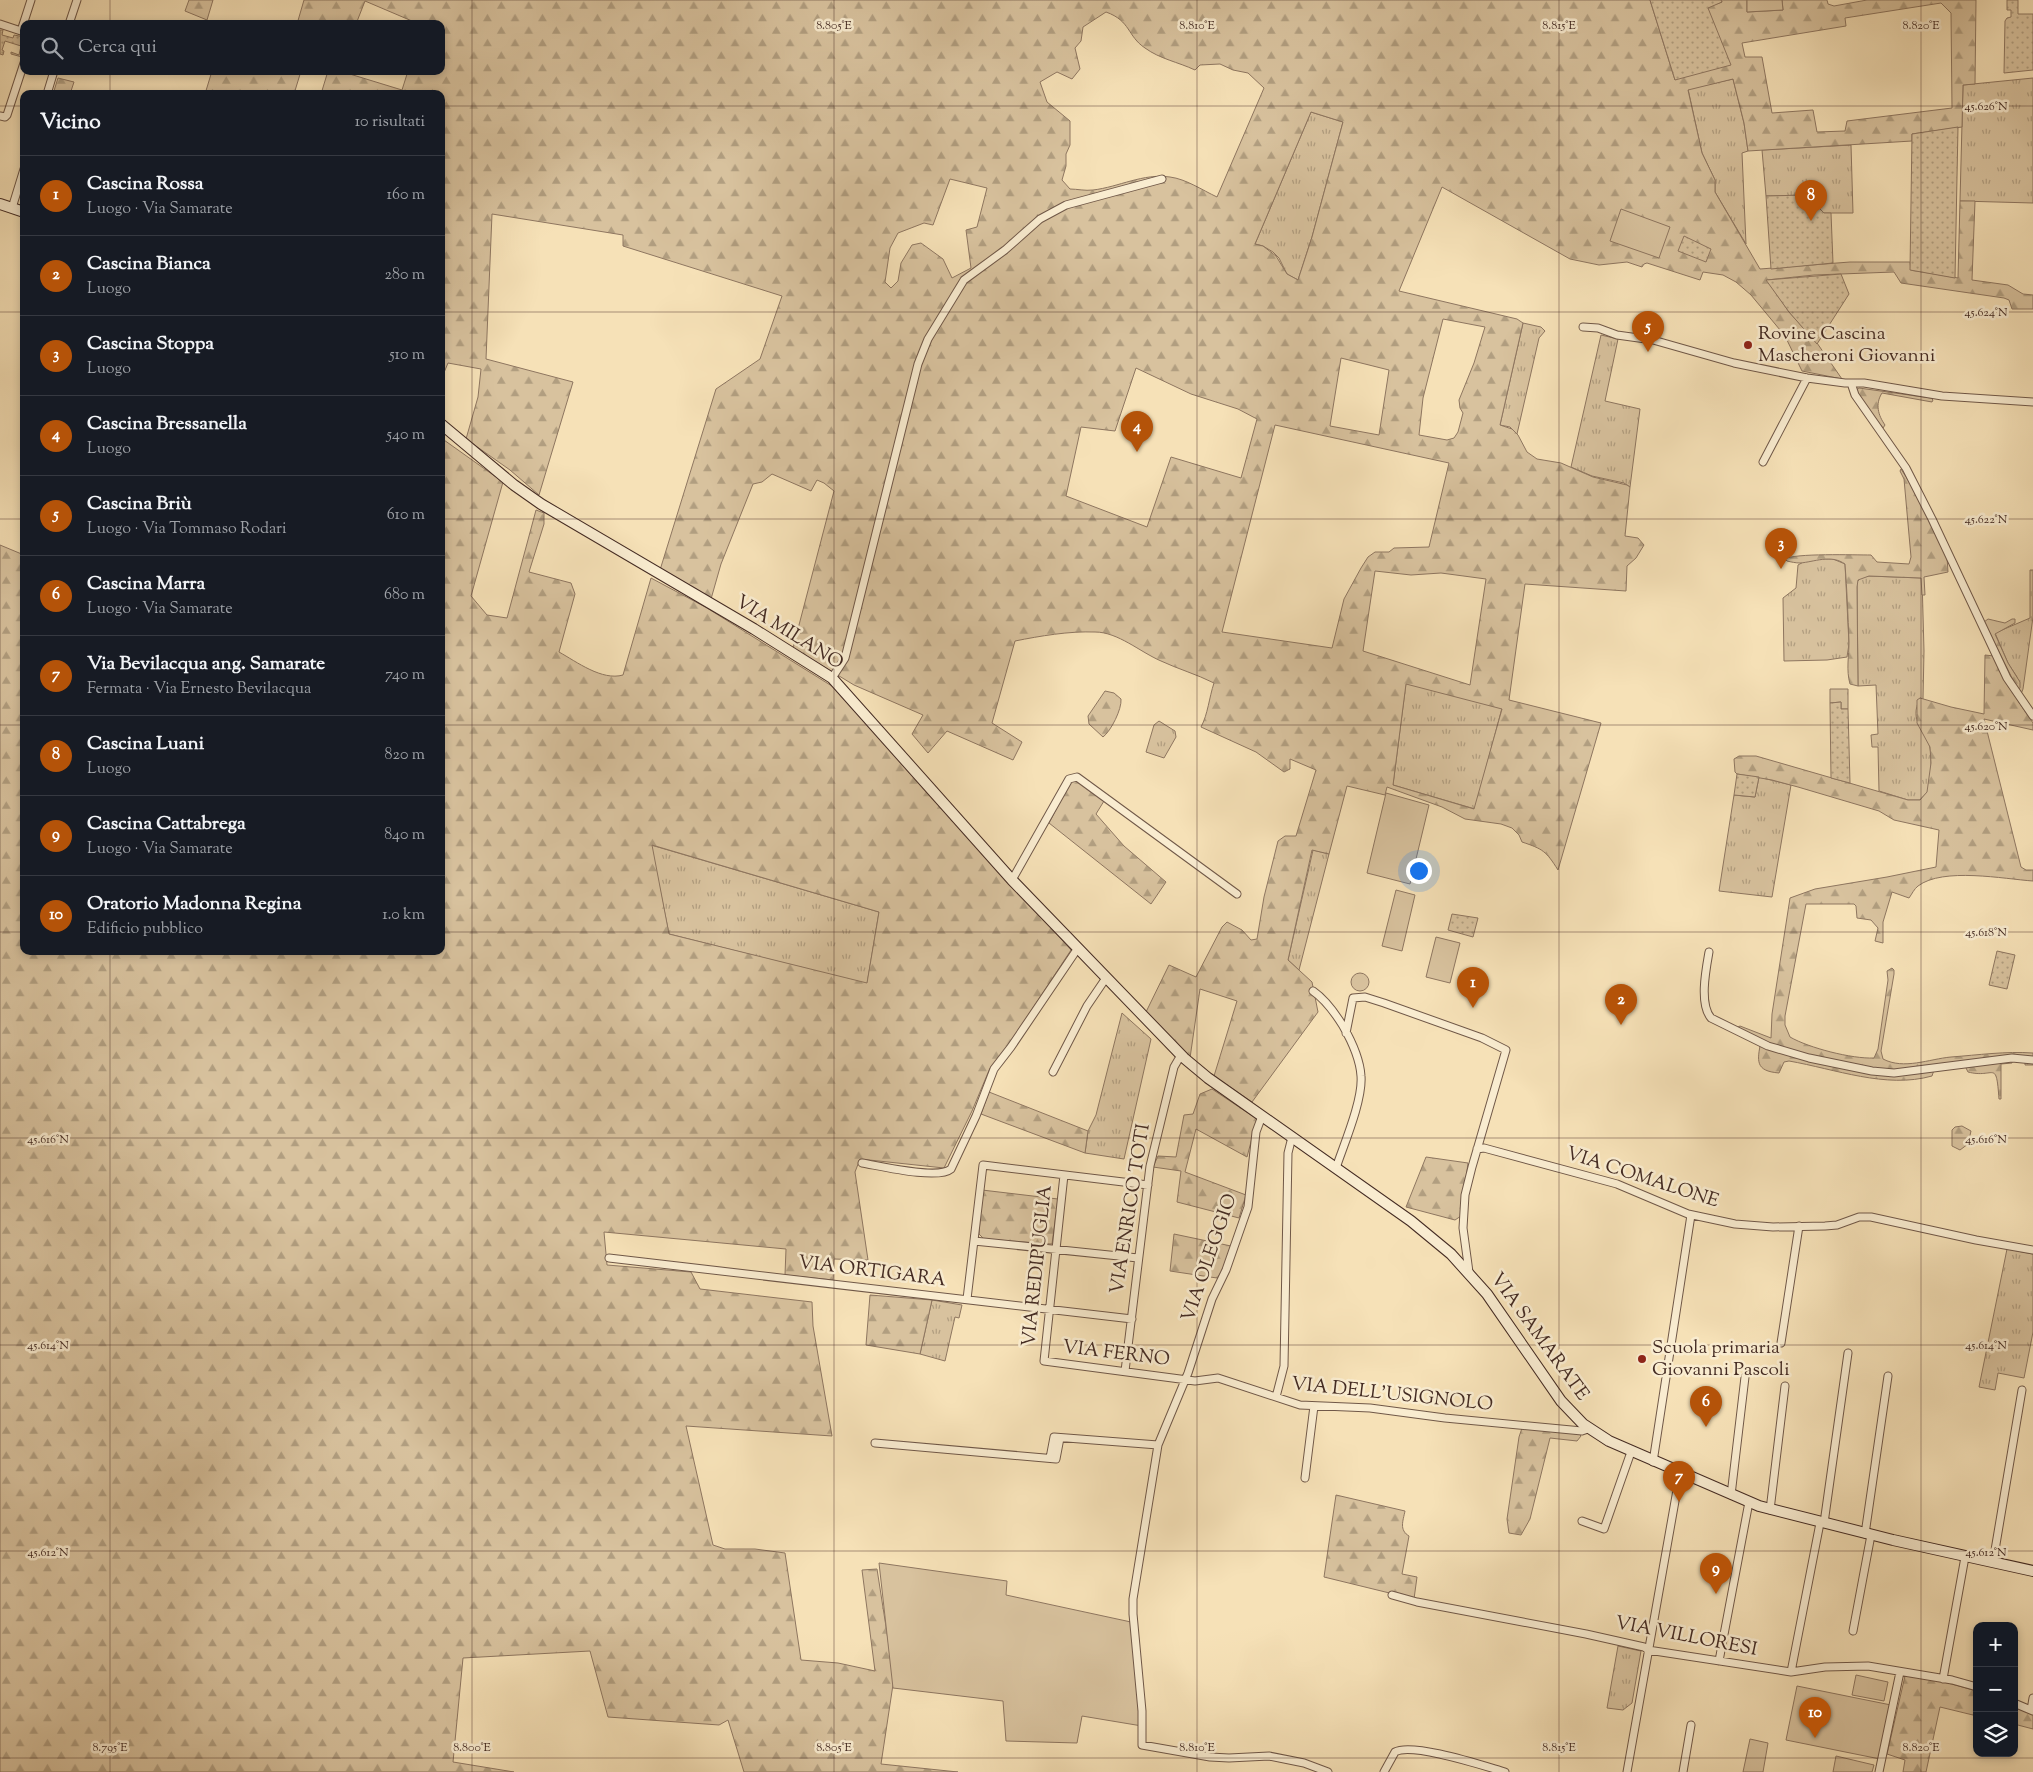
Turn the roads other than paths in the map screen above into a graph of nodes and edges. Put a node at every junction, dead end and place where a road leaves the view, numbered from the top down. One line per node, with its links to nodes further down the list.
1 (31, 0): 3 (street)
2 (77, 0): 4 (street)
3 (26, 20)
4 (70, 20)
5 (0, 24): 6 (street)
6 (20, 30)
7 (20, 74): 10 (street)
8 (53, 75): 9 (street)
9 (48, 90)
10 (0, 116)
11 (1162, 179): 22 (street)
12 (20, 182): 14 (street)
13 (0, 204): 14 (street)
14 (12, 208): 15 (street)
15 (20, 211)
16 (1583, 327): 17 (street)
17 (1806, 378): 18 (street); 21 (street)
18 (1851, 383): 19 (street); 23 (street)
19 (2033, 402)
20 (445, 427): 22 (street, VIA MILANO)
21 (1763, 462)
22 (832, 678): 24 (street, VIA MILANO)
23 (2033, 716)
24 (1012, 880): 25 (street); 26 (street, VIA MILANO)
25 (1236, 894)
26 (1078, 948): 28 (street, VIA MILANO); 38 (street)
27 (1708, 952): 32 (street)
28 (1106, 978): 31 (street, VIA MILANO); 34 (street)
29 (1314, 991): 30 (street)
30 (1346, 1033): 37 (street, VIA SAMARATE); 39 (street)
31 (1181, 1055): 33 (street, VIA MILANO); 41 (street, VIA ENRICO TOTI)
32 (2033, 1060)
33 (1191, 1065): 35 (street, VIA SAMARATE)
34 (1053, 1072)
35 (1262, 1116): 36 (street, VIA SAMARATE); 59 (street, VIA OLEGGIO)
36 (1292, 1137): 39 (street, VIA SAMARATE); 62 (street)
37 (1477, 1149): 42 (street, VIA COMALONE); 49 (street, VIA SAMARATE)
38 (862, 1163)
39 (1336, 1168): 49 (street, VIA SAMARATE)
40 (1064, 1175): 41 (street); 44 (street); 45 (street, VIA REDIPUGLIA)
41 (1148, 1185): 48 (street, VIA ENRICO TOTI)
42 (1691, 1215): 43 (street, VIA COMALONE); 68 (street)
43 (1799, 1226): 46 (street, VIA COMALONE); 53 (street)
44 (974, 1241): 45 (street); 50 (street)
45 (1056, 1249): 48 (street); 51 (street, VIA REDIPUGLIA)
46 (2033, 1250)
47 (609, 1258): 50 (street, VIA ORTIGARA)
48 (1138, 1258): 52 (street, VIA ENRICO TOTI)
49 (1469, 1272): 64 (street, VIA SAMARATE)
50 (967, 1299): 51 (street, VIA ORTIGARA)
51 (1048, 1309): 52 (street, VIA ORTIGARA); 55 (street, VIA REDIPUGLIA)
52 (1132, 1319): 56 (street, VIA ENRICO TOTI)
53 (1781, 1344)
54 (1848, 1354): 75 (street)
55 (1044, 1361): 56 (street, VIA FERNO)
56 (1125, 1371): 59 (street, VIA FERNO)
57 (1888, 1376): 76 (street)
58 (1745, 1377): 71 (street)
59 (1184, 1379): 62 (street, VIA DELL'USIGNOLO); 66 (street)
60 (1785, 1386): 73 (street)
61 (2022, 1390): 78 (street)
62 (1276, 1397): 63 (street, VIA DELL'USIGNOLO)
63 (1314, 1406): 64 (street, VIA DELL'USIGNOLO); 70 (street)
64 (1588, 1429): 67 (street, VIA SAMARATE)
65 (875, 1443): 66 (street)
66 (1158, 1445): 92 (street)
67 (1632, 1452): 68 (street, VIA SAMARATE); 74 (street)
68 (1653, 1462): 69 (street, VIA SAMARATE)
69 (1680, 1473): 71 (street, VIA SAMARATE); 82 (street)
70 (1305, 1478)
71 (1731, 1495): 72 (street, VIA SAMARATE)
72 (1749, 1502): 73 (street, VIA SAMARATE); 83 (street)
73 (1770, 1510): 75 (street, VIA SAMARATE)
74 (1582, 1521)
75 (1822, 1523): 76 (street, VIA SAMARATE); 84 (street)
76 (1868, 1534): 77 (street, VIA SAMARATE); 81 (street)
77 (1965, 1556): 78 (street, VIA SAMARATE); 86 (street)
78 (1993, 1562): 79 (street, VIA SAMARATE)
79 (2033, 1571)
80 (1392, 1595): 82 (street, VIA VILLORESI)
81 (1853, 1631)
82 (1648, 1650): 83 (street, VIA VILLORESI); 95 (street)
83 (1719, 1661): 84 (street, VIA VILLORESI)
84 (1791, 1672): 85 (street, VIA VILLORESI)
85 (1900, 1672): 86 (street, VIA VILLORESI); 97 (street)
86 (1943, 1679): 87 (street, VIA VILLORESI)
87 (1973, 1686)
88 (2033, 1698): 90 (street)
89 (2018, 1705): 90 (street)
90 (2032, 1710)
91 (1691, 1725): 96 (street)
92 (1328, 1772)
93 (1384, 1772): 94 (street)
94 (1505, 1772)
95 (1627, 1772)
96 (1683, 1772)
97 (1878, 1772)

